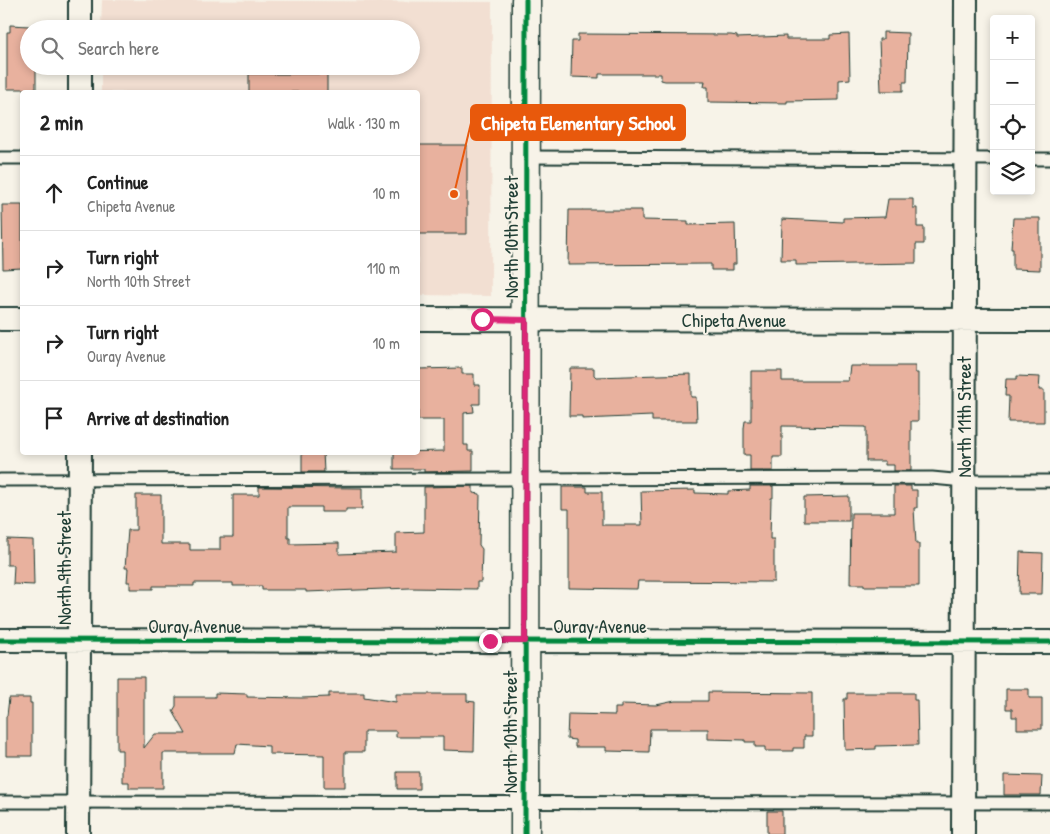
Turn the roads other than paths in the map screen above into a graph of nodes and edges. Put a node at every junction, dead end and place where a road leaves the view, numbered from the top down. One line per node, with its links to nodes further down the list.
1 (80, 0): 4 (street)
2 (526, 0): 7 (street, North 10th Street)
3 (966, 0): 10 (street, North 11th Street)
4 (80, 20)
5 (80, 75): 6 (street)
6 (80, 90)
7 (526, 157): 10 (lane); 17 (street, North 10th Street)
8 (0, 158): 9 (lane)
9 (20, 158)
10 (966, 159): 11 (lane); 18 (street, North 11th Street)
11 (990, 159)
12 (1035, 159): 13 (lane)
13 (1050, 159)
14 (0, 319): 15 (street)
15 (20, 319)
16 (420, 319): 17 (street, Chipeta Avenue)
17 (526, 320): 18 (street, Chipeta Avenue); 23 (street, North 10th Street)
18 (964, 320): 19 (street, Chipeta Avenue); 24 (street, North 11th Street)
19 (1050, 320)
20 (80, 455): 22 (street, North 9th Street)
21 (0, 480): 22 (lane)
22 (80, 480): 23 (lane); 27 (street, North 9th Street)
23 (525, 480): 24 (lane); 28 (street, North 10th Street)
24 (964, 481): 25 (lane); 29 (street, North 11th Street)
25 (1050, 481)
26 (0, 640): 27 (street, Ouray Avenue)
27 (79, 640): 28 (street, Ouray Avenue); 32 (street, North 9th Street)
28 (525, 641): 29 (street, Ouray Avenue); 33 (street, North 10th Street)
29 (964, 642): 30 (street, Ouray Avenue); 34 (street, North 11th Street)
30 (1050, 642)
31 (0, 802): 32 (lane)
32 (78, 802): 33 (lane); 36 (street, North 9th Street)
33 (525, 802): 34 (lane); 37 (street, North 10th Street)
34 (964, 803): 35 (lane); 38 (street, North 11th Street)
35 (1050, 803)
36 (78, 834)
37 (525, 834)
38 (964, 834)

